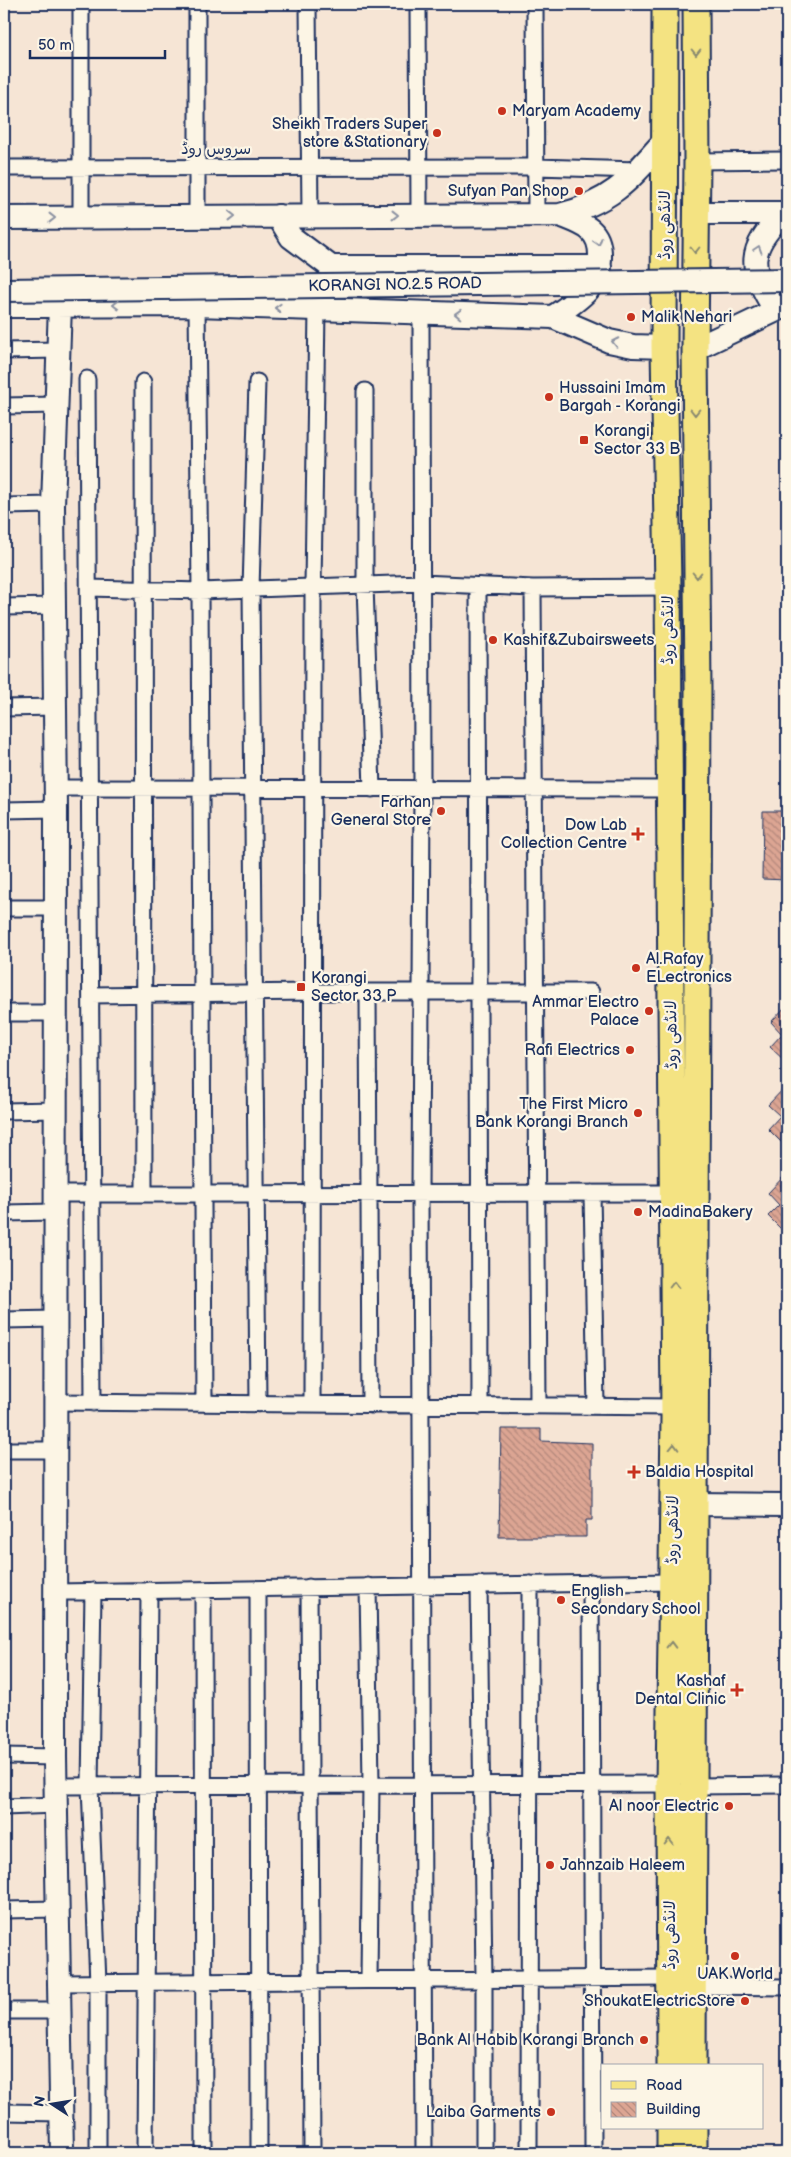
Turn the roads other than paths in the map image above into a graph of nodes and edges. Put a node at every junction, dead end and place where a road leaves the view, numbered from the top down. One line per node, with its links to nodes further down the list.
1 (81, 4): 16 (street)
2 (197, 4): 11 (street)
3 (308, 4): 12 (street)
4 (418, 4): 13 (street)
5 (535, 4): 14 (street)
6 (665, 4): 8 (main road, لانڈھی روڈ)
7 (696, 4): 10 (main road, لانڈھی روڈ, one-way to 10)
8 (665, 140): 17 (main road); 38 (main road, لانڈھی روڈ)
9 (787, 160): 10 (street)
10 (697, 161): 18 (main road, لانڈھی روڈ)
11 (197, 167): 12 (street, سروس روڈ); 16 (street, سروس روڈ); 23 (street)
12 (310, 167): 13 (street, سروس روڈ); 25 (street)
13 (419, 167): 14 (street, سروس روڈ); 21 (street)
14 (536, 167): 17 (street, سروس روڈ); 20 (street)
15 (4, 168): 16 (street, سروس روڈ)
16 (81, 168): 27 (street)
17 (638, 170): 22 (main road)
18 (696, 213): 19 (main road); 39 (main road, لانڈھی روڈ, one-way to 39)
19 (785, 213): 34 (main road, one-way to 19)
20 (536, 214): 21 (main road); 22 (main road)
21 (419, 215): 25 (main road, one-way to 21)
22 (560, 215): 28 (main road, one-way to 28)
23 (198, 216): 24 (main road, one-way to 24); 27 (main road)
24 (278, 216): 25 (main road); 28 (main road)
25 (310, 216)
26 (4, 218): 27 (main road, one-way to 27)
27 (81, 218)
28 (600, 268): 37 (main road)
29 (787, 280): 30 (main road, KORANGI NO.2.5 ROAD, bridge)
30 (4, 290)
31 (60, 305): 32 (main road, one-way to 31); 33 (main road); 41 (main road)
32 (196, 305): 35 (main road, one-way to 32); 59 (street)
33 (4, 306)
34 (781, 307): 39 (main road)
35 (318, 309): 36 (main road); 52 (street)
36 (421, 313): 37 (main road, one-way to 36); 50 (street)
37 (553, 317): 38 (main road, one-way to 37)
38 (664, 347): 54 (main road, لانڈھی روڈ)
39 (695, 349): 120 (main road, لانڈھی روڈ, one-way to 120)
40 (4, 350): 41 (street)
41 (58, 350): 46 (main road)
42 (88, 379): 55 (street)
43 (143, 382): 58 (street)
44 (257, 382): 57 (street)
45 (365, 391): 51 (street)
46 (57, 405): 47 (street); 48 (main road)
47 (4, 406)
48 (53, 505): 49 (street); 60 (main road)
49 (4, 506)
50 (421, 583): 51 (street); 53 (street); 70 (street)
51 (365, 585): 52 (street); 69 (street)
52 (312, 586): 57 (street); 68 (street)
53 (478, 586): 56 (street); 71 (street)
54 (668, 586): 56 (street); 73 (main road, لانڈھی روڈ)
55 (89, 588): 58 (street); 64 (street)
56 (533, 588): 72 (street)
57 (251, 589): 59 (street); 67 (street)
58 (142, 590): 59 (street); 65 (street)
59 (200, 591): 66 (street)
60 (54, 606): 61 (street); 62 (main road)
61 (4, 607)
62 (55, 707): 63 (street); 74 (main road)
63 (4, 708)
64 (90, 788): 65 (street); 74 (street); 87 (street)
65 (144, 788): 66 (street); 85 (street)
66 (201, 788): 67 (street); 86 (street)
67 (253, 788): 68 (street); 83 (street)
68 (312, 789): 69 (street); 78 (street)
69 (372, 789): 70 (street)
70 (422, 789): 71 (street); 84 (street)
71 (479, 789): 72 (street); 80 (street)
72 (534, 789): 73 (street); 81 (street)
73 (669, 789): 94 (main road, لانڈھی روڈ)
74 (55, 799): 75 (street); 77 (main road)
75 (4, 810)
76 (4, 908): 77 (street)
77 (56, 908): 89 (main road)
78 (312, 992): 79 (street); 83 (street); 99 (street)
79 (368, 992): 84 (street); 100 (street)
80 (479, 992): 81 (street); 84 (street); 102 (street)
81 (536, 992): 82 (street); 92 (street)
82 (591, 992)
83 (254, 993): 86 (street); 98 (street)
84 (421, 993): 101 (street)
85 (144, 994): 86 (street); 87 (street); 96 (street)
86 (202, 994): 97 (street)
87 (91, 995): 95 (street)
88 (4, 1013): 89 (street)
89 (56, 1013): 90 (main road)
90 (56, 1110): 91 (street); 103 (main road)
91 (4, 1111)
92 (537, 1193): 93 (street); 102 (street); 115 (street)
93 (592, 1193): 94 (street); 116 (street)
94 (673, 1193): 117 (main road, لانڈھی روڈ, one-way to 94)
95 (92, 1194): 96 (street); 103 (street); 108 (street)
96 (144, 1194): 97 (street)
97 (203, 1194): 98 (street); 109 (street)
98 (256, 1194): 99 (street); 110 (street)
99 (312, 1194): 100 (street); 111 (street)
100 (370, 1194): 101 (street); 112 (street)
101 (420, 1194): 102 (street); 113 (street)
102 (480, 1194): 114 (street)
103 (56, 1203): 104 (street); 105 (main road)
104 (4, 1213)
105 (56, 1319): 106 (street); 107 (main road)
106 (4, 1320)
107 (56, 1402): 108 (street); 119 (main road)
108 (93, 1403): 109 (street)
109 (204, 1403): 110 (street)
110 (258, 1404): 111 (street)
111 (312, 1404): 112 (street)
112 (370, 1405): 113 (street)
113 (422, 1406): 114 (street); 126 (street)
114 (480, 1406): 115 (street)
115 (538, 1406): 116 (street)
116 (596, 1406): 117 (street)
117 (674, 1407): 123 (main road, لانڈھی روڈ, one-way to 117)
118 (4, 1450): 119 (street)
119 (56, 1450): 133 (main road)
120 (695, 1504): 121 (main road); 148 (main road, لانڈھی روڈ)
121 (787, 1504)
122 (591, 1582): 123 (street); 125 (street); 141 (street)
123 (672, 1582): 142 (main road, لانڈھی روڈ, one-way to 123)
124 (479, 1584): 125 (street); 126 (street); 139 (street)
125 (530, 1584): 140 (street)
126 (423, 1585): 127 (street); 138 (street)
127 (368, 1586): 128 (street); 137 (street)
128 (309, 1587): 129 (street); 136 (street)
129 (258, 1589): 131 (street); 145 (street)
130 (148, 1590): 131 (street); 132 (street); 143 (street)
131 (203, 1590): 144 (street)
132 (93, 1591): 133 (street); 147 (street)
133 (56, 1592): 135 (main road)
134 (4, 1756): 135 (street)
135 (55, 1757): 149 (main road)
136 (310, 1784): 137 (street); 145 (street); 160 (street)
137 (371, 1784): 138 (street); 156 (street)
138 (423, 1784): 139 (street); 157 (street)
139 (483, 1784): 140 (street); 158 (street)
140 (529, 1784): 141 (street); 154 (street)
141 (592, 1784): 142 (street); 155 (street)
142 (669, 1784): 153 (main road, لانڈھی روڈ, one-way to 142)
143 (146, 1785): 144 (street); 147 (street); 161 (street)
144 (203, 1785): 145 (street); 162 (street)
145 (258, 1785): 159 (street)
146 (787, 1785): 148 (street)
147 (90, 1786): 149 (street); 164 (street)
148 (694, 1786): 165 (main road, لانڈھی روڈ)
149 (56, 1796): 150 (street); 151 (main road)
150 (4, 1807)
151 (58, 1908): 152 (street); 163 (main road)
152 (4, 1910)
153 (670, 1978): 155 (street); 169 (main road, لانڈھی روڈ)
154 (529, 1979): 155 (street); 158 (street); 184 (street)
155 (592, 1979): 175 (street)
156 (370, 1980): 157 (street); 160 (street)
157 (424, 1980): 158 (street); 182 (street)
158 (484, 1980): 183 (street)
159 (259, 1981): 160 (street); 162 (street); 180 (street)
160 (311, 1981): 181 (street)
161 (146, 1982): 162 (street); 164 (street); 178 (street)
162 (203, 1982): 179 (street)
163 (59, 1983): 164 (street); 168 (main road)
164 (98, 1983): 177 (street)
165 (693, 1986): 166 (street); 170 (main road, لانڈھی روڈ)
166 (787, 1987)
167 (4, 2011): 168 (street)
168 (60, 2012): 172 (main road)
169 (670, 2064)
170 (694, 2064)
171 (4, 2112): 172 (street)
172 (62, 2113): 176 (main road)
173 (670, 2130): 185 (main road)
174 (694, 2130): 186 (main road)
175 (593, 2147)
176 (62, 2153)
177 (98, 2153)
178 (145, 2153)
179 (204, 2153)
180 (259, 2153)
181 (312, 2153)
182 (424, 2153)
183 (484, 2153)
184 (529, 2153)
185 (670, 2153)
186 (694, 2153)

